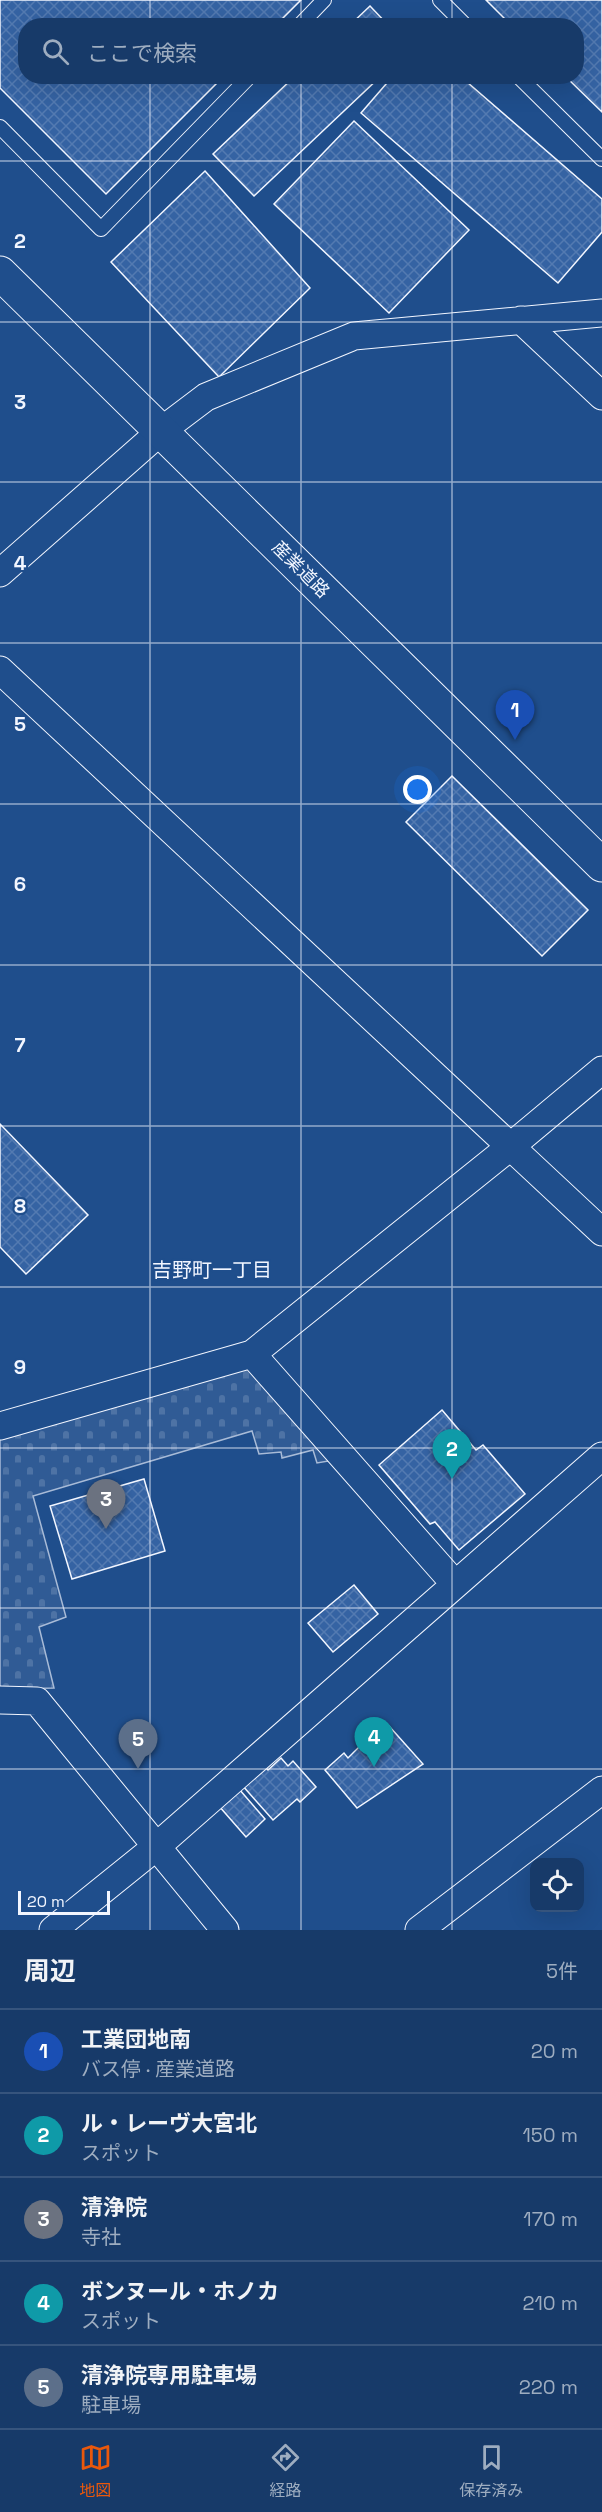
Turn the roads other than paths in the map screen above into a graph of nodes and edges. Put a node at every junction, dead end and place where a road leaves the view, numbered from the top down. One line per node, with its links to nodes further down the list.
1 (324, 0): 3 (lane)
2 (440, 0): 4 (lane)
3 (307, 18)
4 (458, 18)
5 (242, 84): 7 (lane)
6 (526, 84): 8 (lane)
7 (0, 127)
8 (602, 159)
9 (4, 277): 13 (main road, 産業道路)
10 (602, 313): 11 (street)
11 (521, 320): 12 (street); 13 (street)
12 (602, 396)
13 (161, 431): 14 (street); 16 (main road, 産業道路)
14 (0, 573)
15 (0, 670): 18 (street)
16 (602, 865)
17 (602, 1070): 18 (street)
18 (510, 1147): 19 (street); 20 (street)
19 (602, 1232)
20 (252, 1354): 21 (street); 23 (street)
21 (0, 1426)
22 (602, 1456): 23 (street)
23 (455, 1584): 26 (street)
24 (0, 1700): 26 (street)
25 (602, 1790): 29 (street)
26 (156, 1847): 27 (street); 28 (street)
27 (53, 1930)
28 (225, 1930)
29 (420, 1930)

